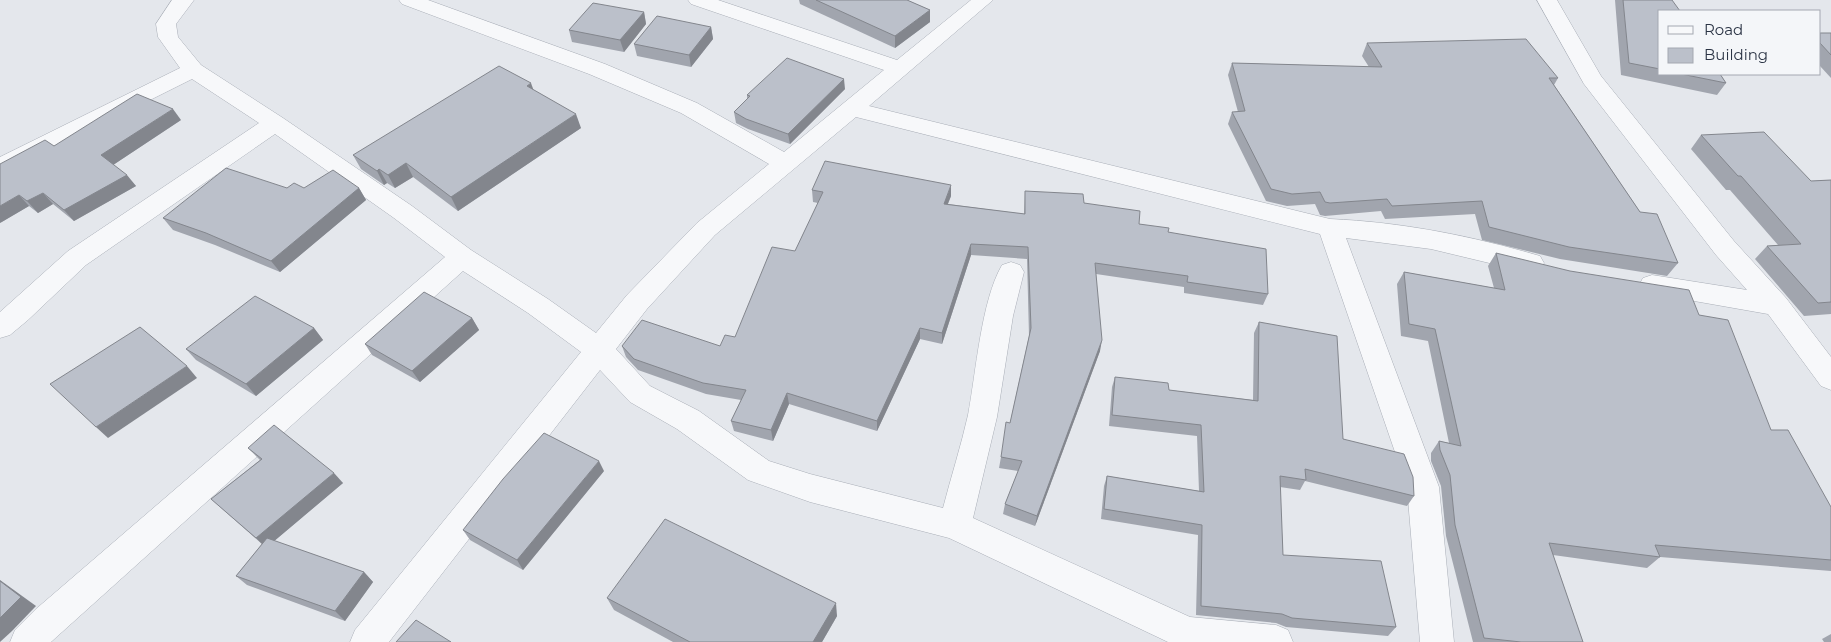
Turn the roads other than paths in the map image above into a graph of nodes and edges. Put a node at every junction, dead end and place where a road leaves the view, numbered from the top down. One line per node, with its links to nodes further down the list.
1 (184, 0): 7 (street)
2 (409, 0): 10 (street)
3 (698, 0): 6 (street)
4 (983, 0): 6 (street)
5 (1547, 0): 17 (street)
6 (898, 68): 8 (street)
7 (193, 70): 9 (street); 11 (street)
8 (851, 109): 10 (street); 12 (street)
9 (275, 123): 13 (street); 18 (street)
10 (786, 163): 19 (street)
11 (0, 167)
12 (1330, 228): 14 (street); 25 (street)
13 (462, 257): 19 (street); 22 (street)
14 (1551, 268)
15 (1012, 272): 21 (street)
16 (1629, 282): 17 (street)
17 (1776, 305): 20 (street)
18 (0, 327)
19 (599, 350): 21 (street); 23 (street)
20 (1829, 372)
21 (955, 525): 24 (street)
22 (27, 642)
23 (367, 642)
24 (1276, 642)
25 (1437, 642)

